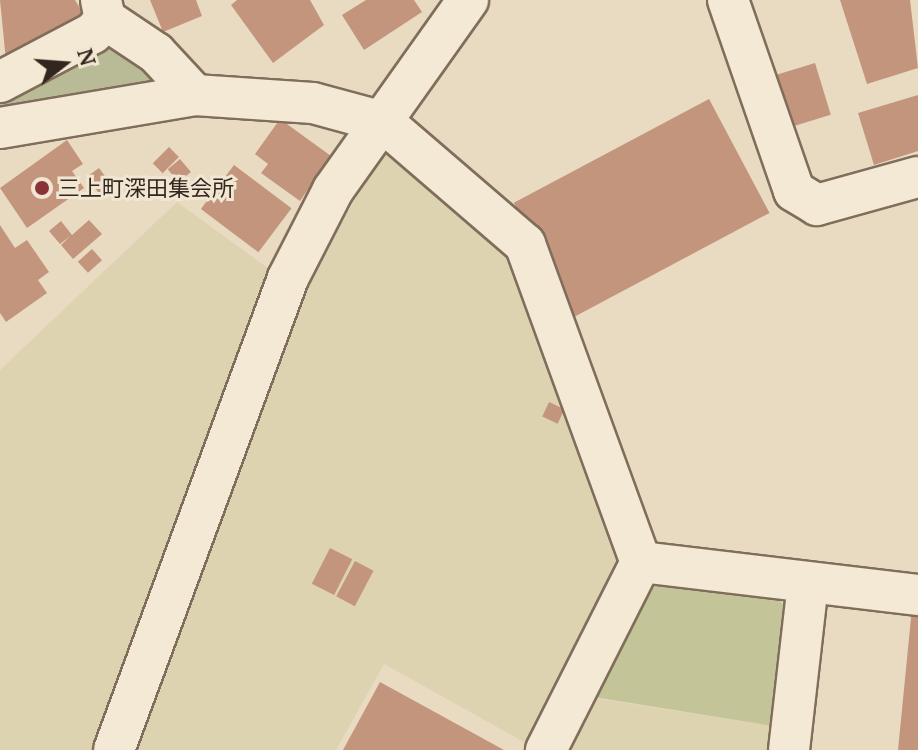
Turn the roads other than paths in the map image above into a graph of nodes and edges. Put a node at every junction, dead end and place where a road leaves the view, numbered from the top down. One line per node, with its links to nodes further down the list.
1 (468, 0): 6 (street)
2 (728, 0): 8 (street)
3 (103, 10): 4 (street); 5 (street)
4 (0, 82)
5 (195, 95): 6 (street); 7 (street)
6 (383, 122): 9 (street); 12 (street)
7 (0, 128)
8 (918, 177)
9 (641, 562): 10 (street); 13 (street)
10 (808, 584): 11 (street); 14 (street)
11 (918, 595)
12 (114, 750)
13 (546, 750)
14 (789, 750)

